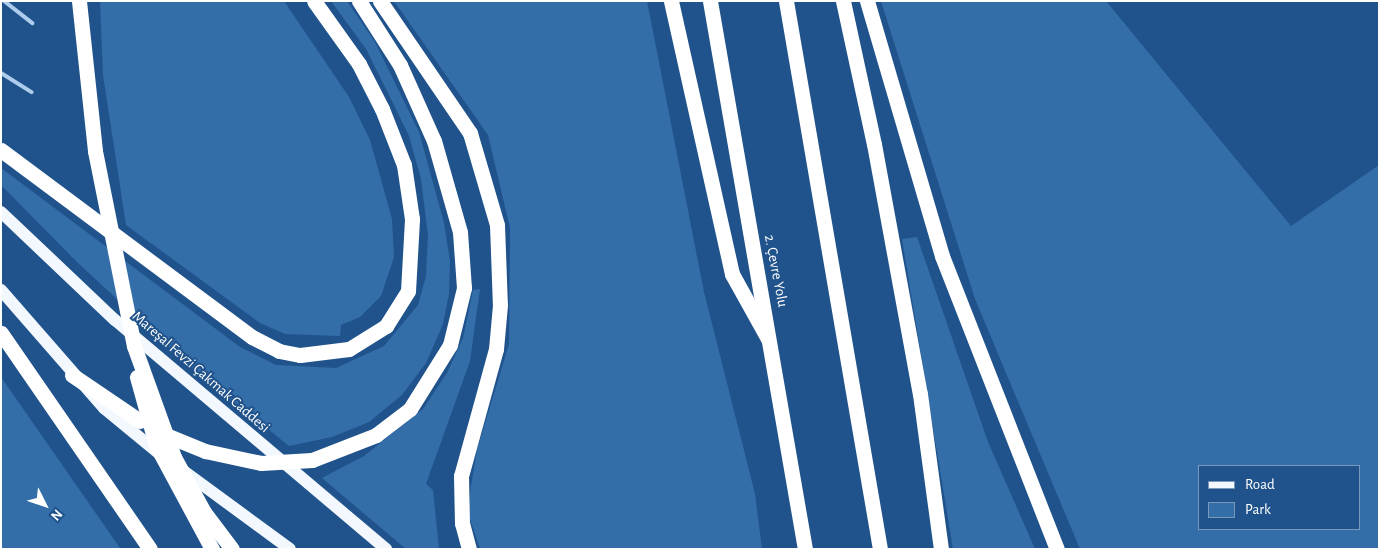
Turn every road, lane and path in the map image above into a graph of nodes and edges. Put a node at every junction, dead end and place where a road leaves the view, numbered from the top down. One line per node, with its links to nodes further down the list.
1 (4, 1): 11 (lane)
2 (79, 1): 18 (highway, bridge)
3 (314, 1): 14 (highway)
4 (359, 1): 20 (highway, bridge)
5 (380, 1): 26 (highway)
6 (671, 1): 19 (highway)
7 (710, 1): 19 (highway, 2. Çevre Yolu)
8 (786, 1): 28 (highway)
9 (843, 1): 29 (highway)
10 (867, 1): 30 (highway)
11 (32, 23)
12 (1, 73): 13 (lane)
13 (31, 92)
14 (1, 150)
15 (1, 212): 25 (main road, Mareşal Fevzi Çakmak Caddesi)
16 (1, 290): 20 (main road)
17 (1, 333): 21 (highway)
18 (134, 346): 22 (highway, bridge); 23 (highway, bridge)
19 (773, 347): 27 (highway, 2. Çevre Yolu)
20 (72, 375): 24 (main road)
21 (150, 549)
22 (212, 549)
23 (232, 549)
24 (290, 549)
25 (386, 549)
26 (469, 549)
27 (805, 549)
28 (880, 549)
29 (941, 549)
30 (1057, 549)

